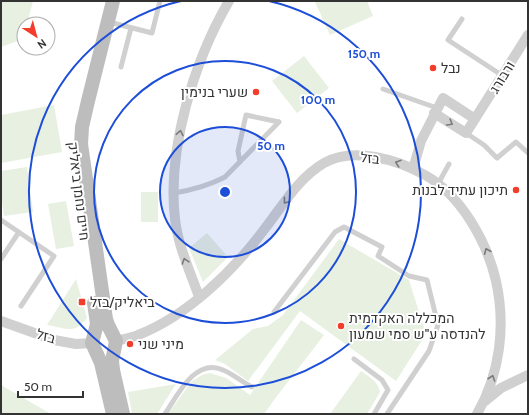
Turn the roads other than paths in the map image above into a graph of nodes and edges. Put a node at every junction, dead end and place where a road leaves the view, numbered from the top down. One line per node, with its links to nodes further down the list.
1 (103, 1): 29 (street, חיים נחמן ביאליק)
2 (113, 1): 6 (street, חיים נחמן ביאליק)
3 (160, 1): 7 (lane)
4 (230, 1): 20 (street, one-way to 4)
5 (462, 19): 10 (lane)
6 (107, 22): 7 (lane); 28 (street, חיים נחמן ביאליק)
7 (131, 28): 9 (lane)
8 (528, 36): 10 (street, ורבורג)
9 (121, 67)
10 (502, 76): 13 (street, ורבורג)
11 (383, 89): 12 (lane)
12 (435, 111): 13 (street); 14 (street, one-way to 14); 18 (street)
13 (475, 119): 14 (street, ורבורג)
14 (466, 133): 15 (lane)
15 (528, 153)
16 (240, 162): 16 (lane); 20 (lane)
17 (449, 164): 19 (lane)
18 (413, 169): 19 (street, בזל); 24 (street, בזל, one-way to 24)
19 (438, 184): 33 (street, בזל, one-way to 19)
20 (174, 193): 24 (street, one-way to 20)
21 (1, 220): 22 (lane)
22 (19, 232): 23 (lane); 25 (lane)
23 (1, 259)
24 (199, 297): 28 (street, בזל)
25 (21, 306)
26 (274, 312): 38 (lane)
27 (1, 321): 29 (street, בזל)
28 (114, 341): 29 (street); 29 (street); 35 (street, חיים נחמן ביאליק)
29 (94, 343): 34 (street, חיים נחמן ביאליק)
30 (354, 359): 37 (lane)
31 (528, 375): 33 (street)
32 (252, 387): 36 (lane)
33 (484, 401): 39 (street, בזל)
34 (113, 414)
35 (123, 414)
36 (165, 414)
37 (374, 414)
38 (387, 414)
39 (477, 414)

